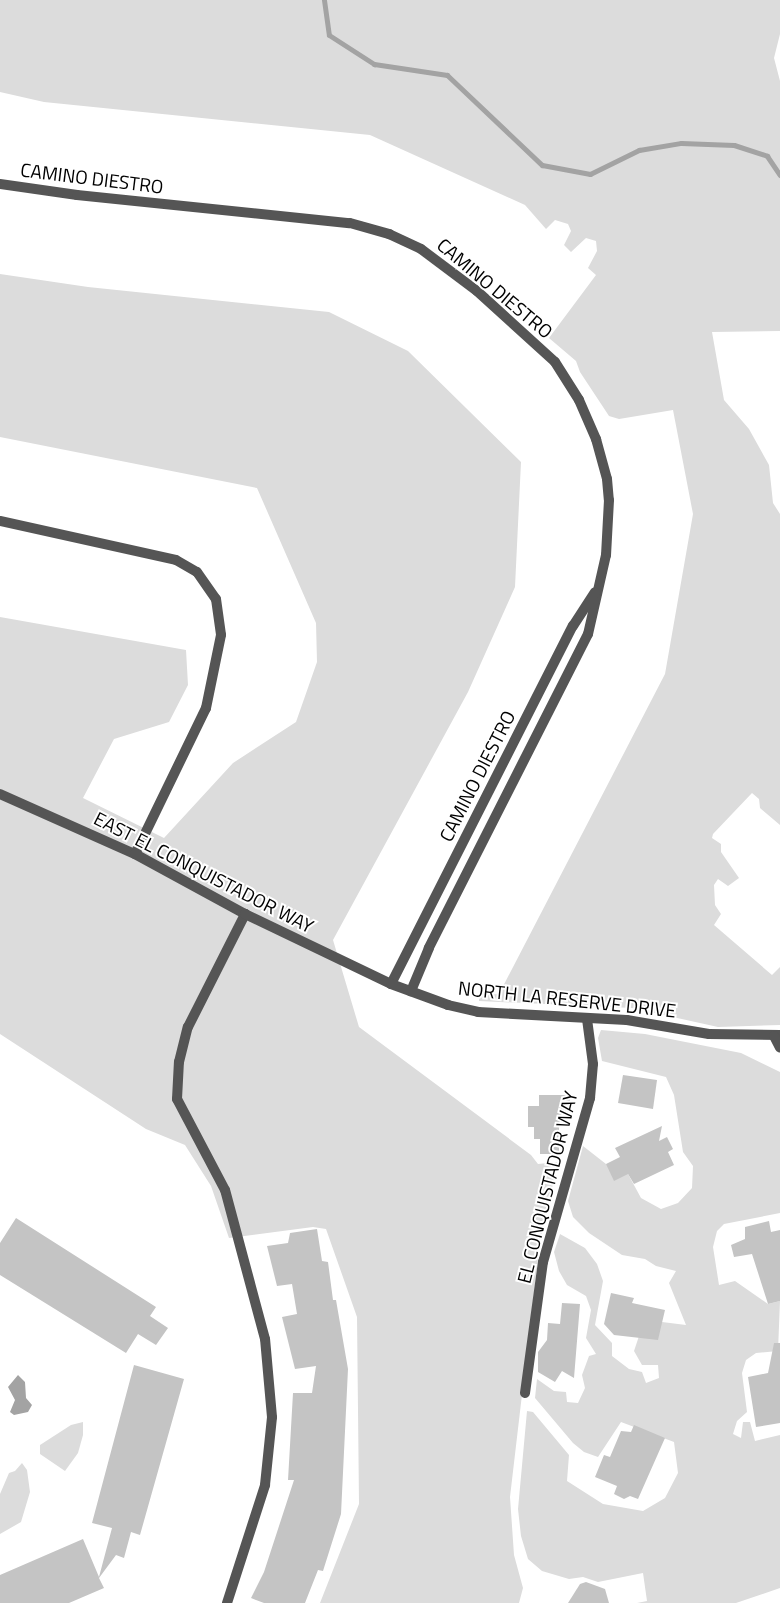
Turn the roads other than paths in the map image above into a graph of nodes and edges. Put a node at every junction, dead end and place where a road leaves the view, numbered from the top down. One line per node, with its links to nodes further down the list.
1 (0, 184): 3 (street, CAMINO DIESTRO)
2 (0, 521): 5 (street)
3 (598, 587): 7 (street, CAMINO DIESTRO); 8 (street, CAMINO DIESTRO)
4 (0, 794): 5 (street, EAST EL CONQUISTADOR WAY)
5 (135, 854): 6 (street, EAST EL CONQUISTADOR WAY)
6 (245, 914): 7 (street, EAST EL CONQUISTADOR WAY); 13 (street)
7 (390, 984): 8 (street, NORTH LA RESERVE DRIVE)
8 (411, 991): 9 (street, NORTH LA RESERVE DRIVE)
9 (587, 1019): 10 (street, NORTH LA RESERVE DRIVE); 12 (street, EL CONQUISTADOR WAY)
10 (777, 1036): 11 (street, NORTH LA RESERVE DRIVE)
11 (780, 1048)
12 (525, 1393)
13 (227, 1603)

